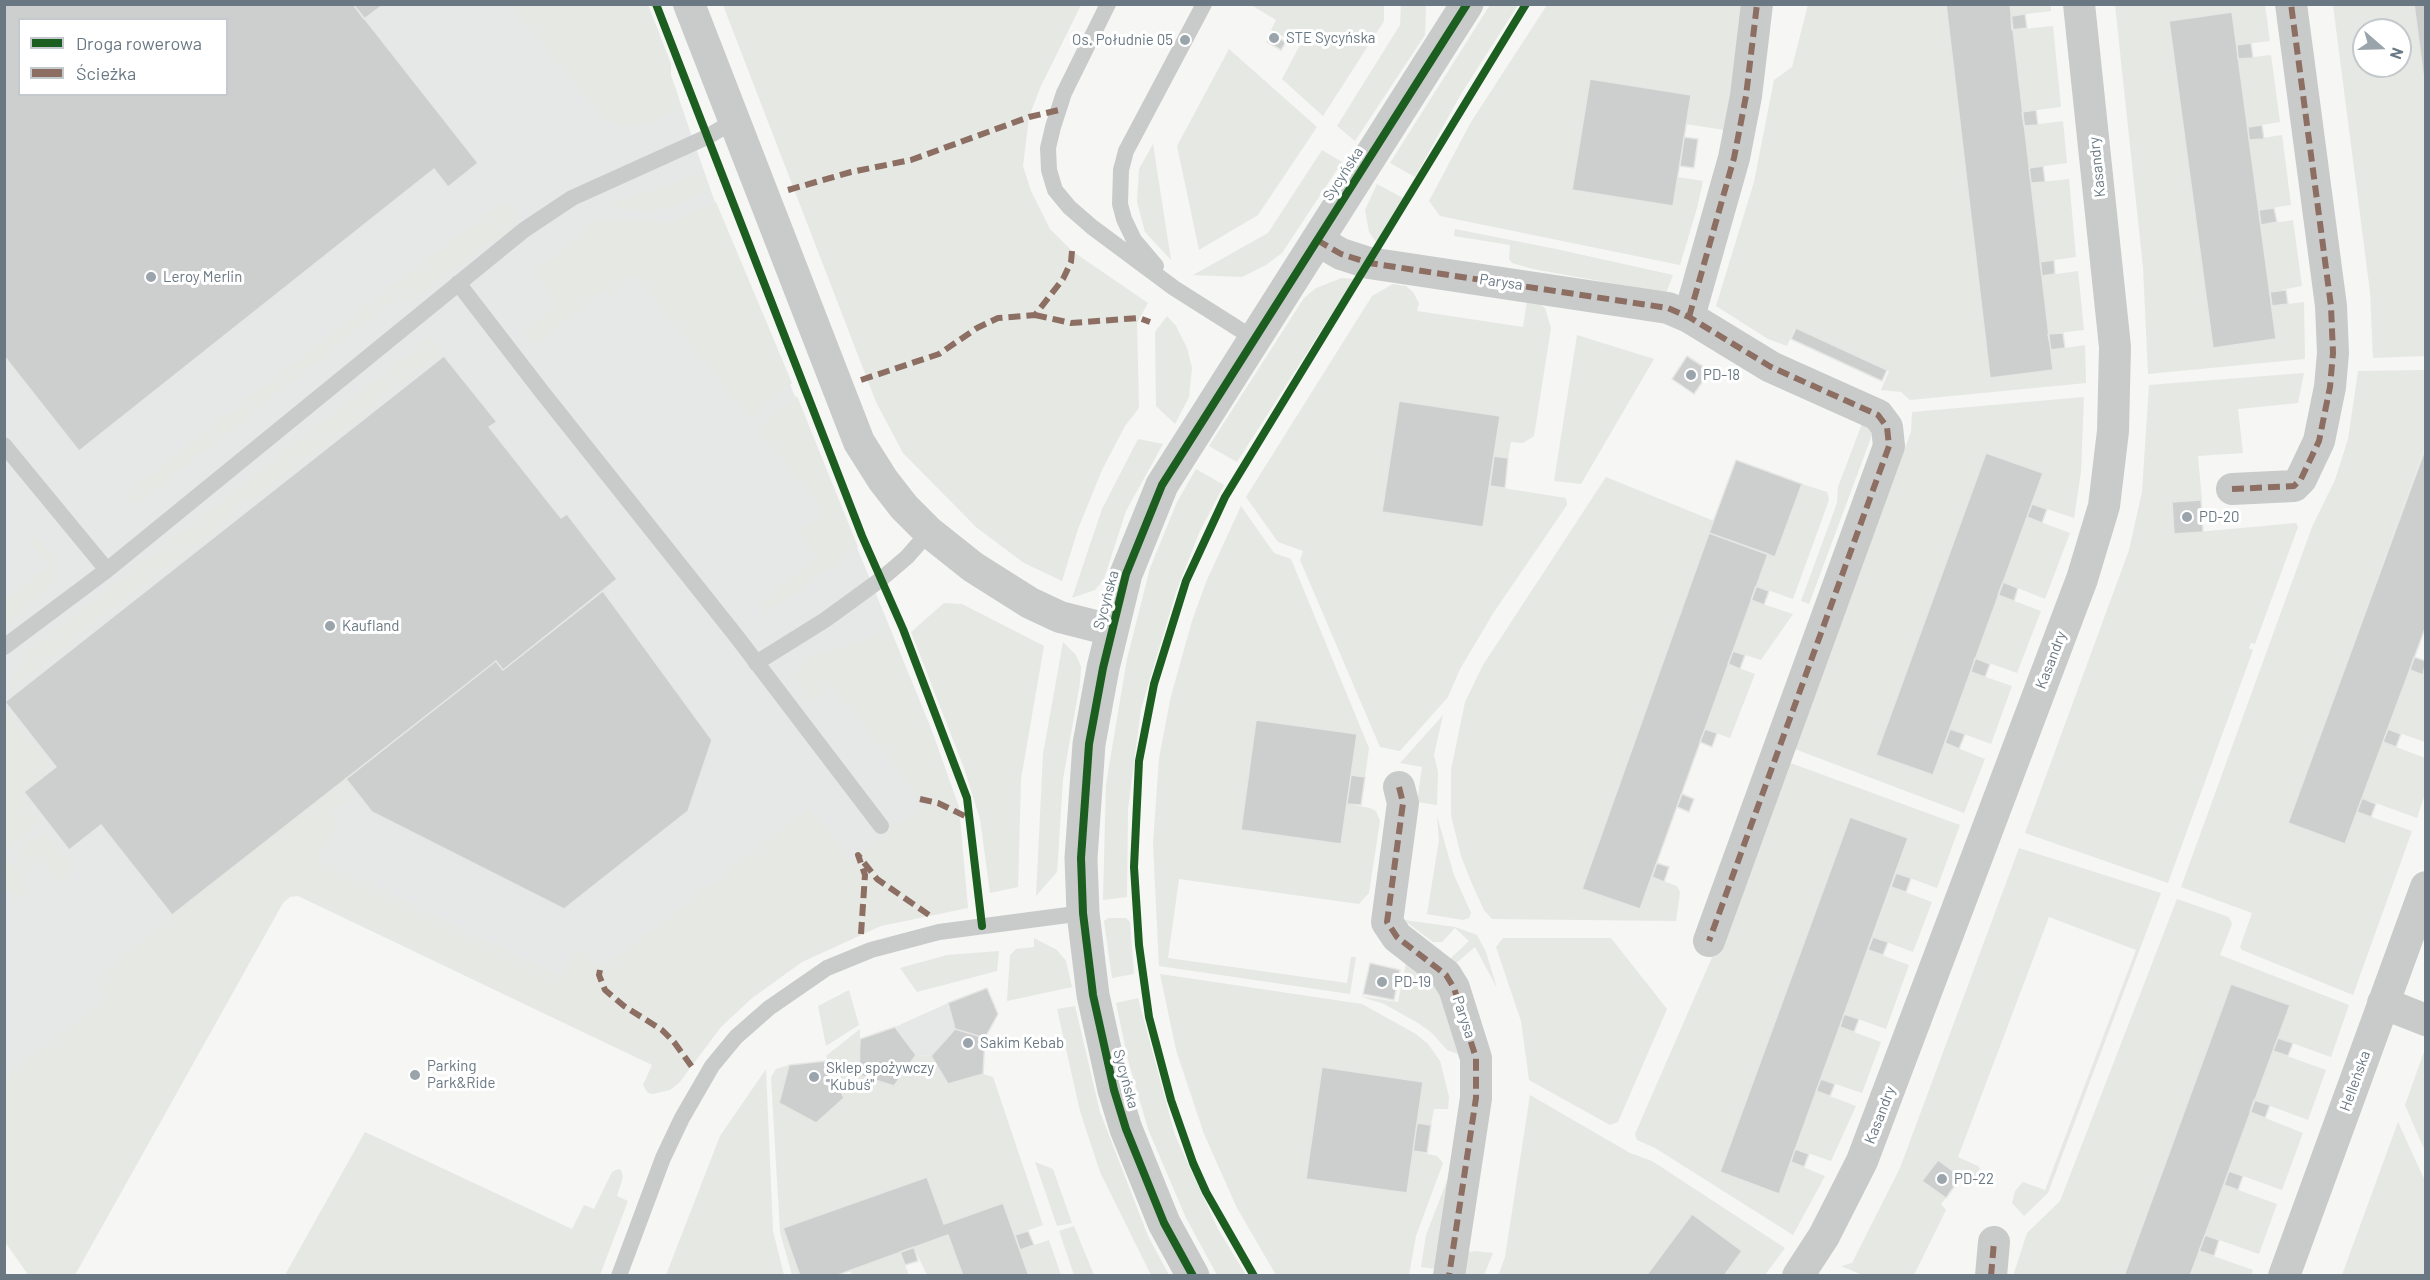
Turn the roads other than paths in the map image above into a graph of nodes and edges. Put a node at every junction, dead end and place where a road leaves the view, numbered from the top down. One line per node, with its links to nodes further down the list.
1 (689, 4): 8 (street)
2 (1108, 4): 11 (lane)
3 (1204, 4): 11 (lane)
4 (1467, 4): 9 (street, Sycyńska)
5 (1757, 4): 12 (street)
6 (2079, 4): 32 (street, Kasandry)
7 (2291, 4): 15 (street)
8 (734, 121): 10 (lane); 16 (street)
9 (1317, 240): 12 (street, Parysa); 13 (street, Sycyńska)
10 (459, 283): 17 (lane); 20 (lane)
11 (1174, 288): 13 (lane)
12 (1689, 317): 25 (street, Parysa)
13 (1253, 338): 18 (street, Sycyńska)
14 (4, 445): 17 (lane)
15 (2232, 489)
16 (929, 532): 18 (street); 20 (lane)
17 (107, 570): 19 (lane)
18 (1112, 630): 24 (street, Sycyńska)
19 (7, 647)
20 (756, 663): 22 (lane)
21 (1399, 787): 31 (street, Parysa)
22 (881, 826)
23 (2426, 887): 26 (street, Helleńska)
24 (1083, 913): 29 (lane); 30 (street, Sycyńska)
25 (1709, 941)
26 (2383, 1003): 27 (street); 34 (street, Helleńska)
27 (2426, 1020)
28 (1994, 1242): 33 (street)
29 (619, 1275)
30 (1193, 1275)
31 (1449, 1275)
32 (1798, 1275)
33 (1991, 1275)
34 (2284, 1275)

